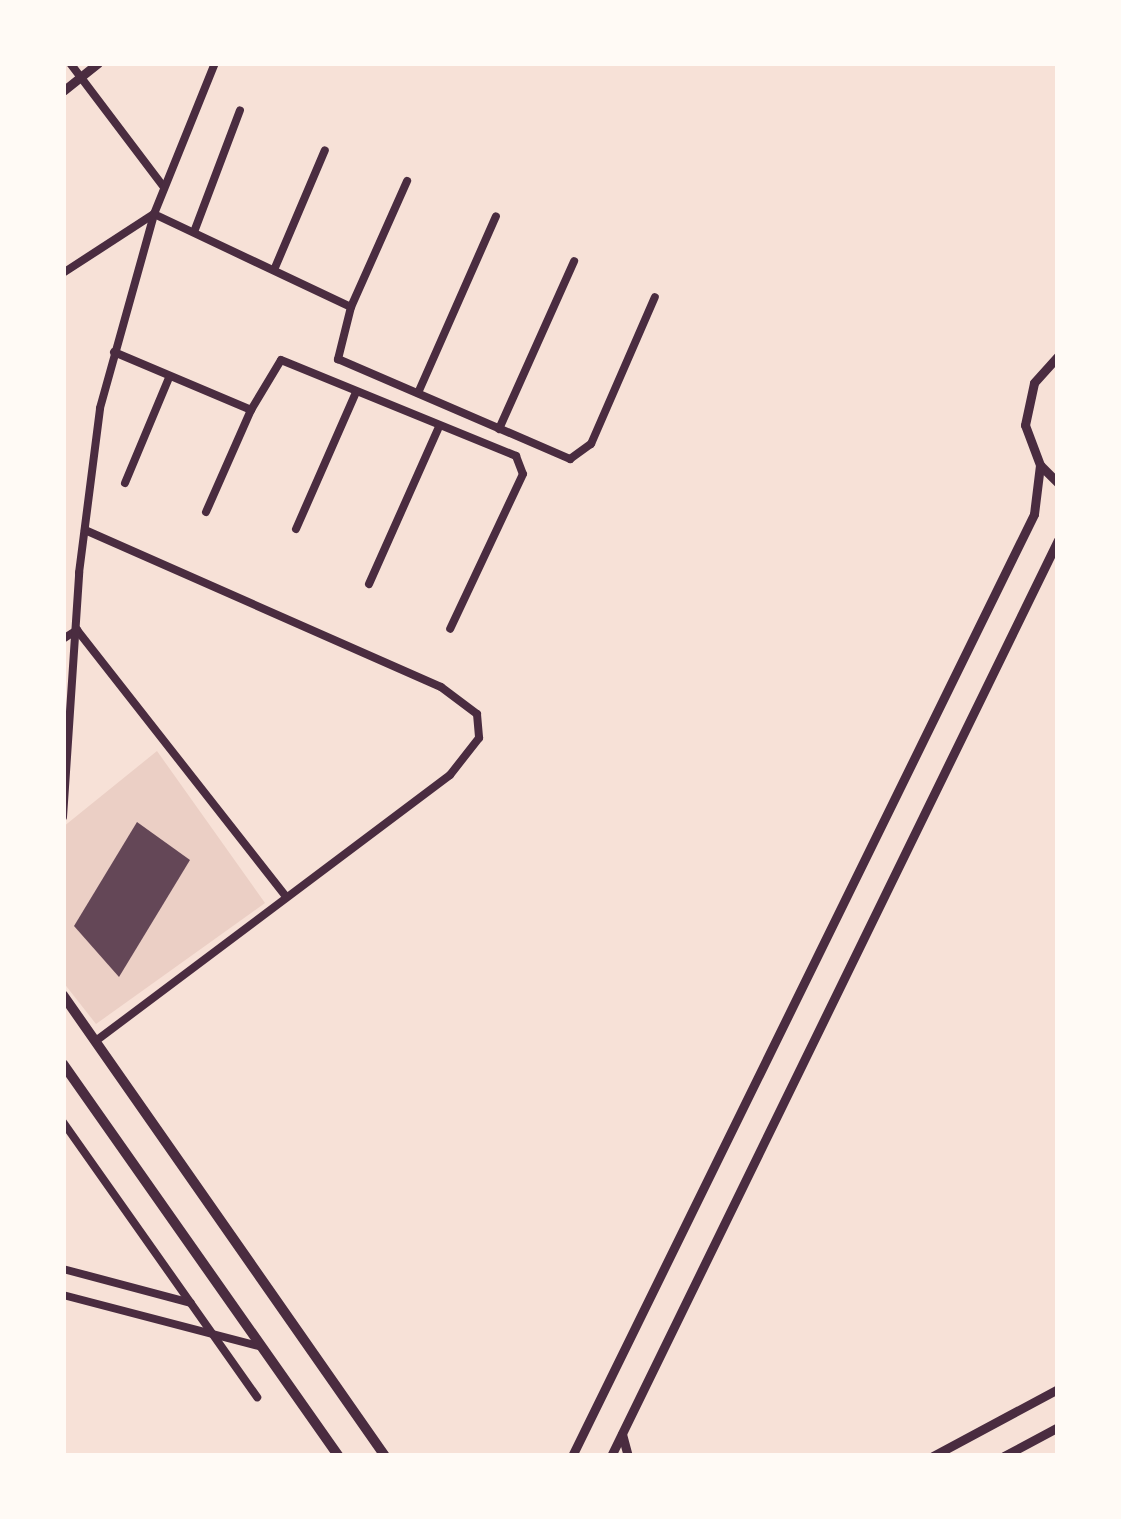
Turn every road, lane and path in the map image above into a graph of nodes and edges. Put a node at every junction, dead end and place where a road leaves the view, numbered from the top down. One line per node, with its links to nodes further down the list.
1 (70, 63): 4 (street)
2 (98, 63): 4 (street)
3 (215, 63): 9 (street)
4 (80, 78): 5 (street); 9 (street)
5 (63, 91)
6 (240, 110): 12 (street)
7 (325, 150): 14 (street)
8 (407, 181): 17 (street)
9 (164, 188): 10 (street)
10 (154, 214): 12 (street); 15 (street); 18 (street)
11 (496, 216): 22 (street)
12 (194, 232): 14 (street)
13 (574, 261): 25 (street)
14 (274, 270): 17 (street)
15 (63, 273)
16 (655, 297): 25 (street)
17 (351, 307): 22 (street)
18 (114, 352): 20 (street); 31 (street)
19 (1058, 356): 26 (street)
20 (169, 378): 23 (street); 27 (street)
21 (356, 392): 23 (street); 24 (street); 30 (street)
22 (418, 393): 25 (street)
23 (251, 410): 29 (street)
24 (439, 427): 33 (street); 34 (street)
25 (499, 429)
26 (1040, 465): 28 (street); 54 (street)
27 (125, 483)
28 (1058, 483)
29 (206, 512)
30 (296, 529)
31 (85, 530): 35 (street); 38 (street)
32 (1058, 540): 51 (street)
33 (369, 584)
34 (451, 629)
35 (77, 630): 36 (street); 37 (street); 38 (street)
36 (63, 639)
37 (65, 814)
38 (286, 898): 40 (street)
39 (63, 995): 40 (main road)
40 (97, 1040): 53 (main road)
41 (63, 1064): 47 (main road)
42 (63, 1122): 45 (street)
43 (63, 1269): 45 (street)
44 (63, 1295): 46 (street)
45 (193, 1303): 46 (street)
46 (215, 1334): 47 (street); 49 (street)
47 (260, 1346): 52 (main road)
48 (1058, 1389): 57 (street)
49 (257, 1397)
50 (1058, 1427): 58 (street)
51 (622, 1434): 55 (street); 56 (street)
52 (338, 1456)
53 (385, 1456)
54 (572, 1456)
55 (611, 1456)
56 (628, 1456)
57 (933, 1456)
58 (1004, 1456)

